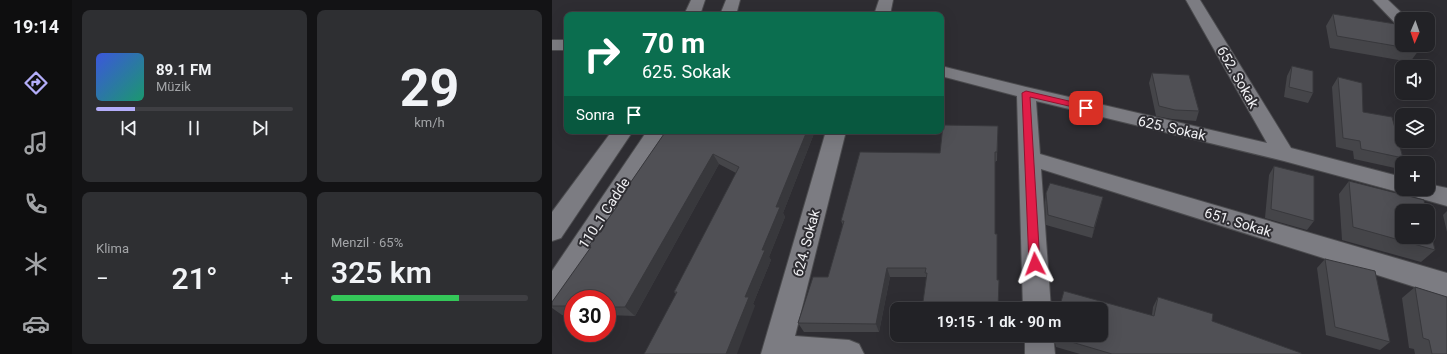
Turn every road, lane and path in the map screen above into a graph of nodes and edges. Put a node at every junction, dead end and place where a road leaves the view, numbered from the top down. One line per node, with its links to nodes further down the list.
1 (698, 0): 6 (street)
2 (733, 0): 7 (street)
3 (886, 0): 8 (street)
4 (1193, 0): 17 (street, 652. Sokak)
5 (1380, 0): 9 (street)
6 (693, 12)
7 (729, 12)
8 (883, 12)
9 (1395, 15)
10 (564, 44): 11 (street)
11 (552, 45)
12 (944, 72): 13 (street, 625. Sokak)
13 (1026, 93): 17 (street, 625. Sokak); 18 (street)
14 (621, 134): 22 (street)
15 (655, 134): 24 (street, 110_1 Cadde)
16 (835, 134): 27 (street, 624. Sokak)
17 (1284, 154): 19 (street, 625. Sokak)
18 (1029, 158): 23 (street, 651. Sokak); 25 (street)
19 (1395, 183)
20 (1435, 194): 21 (street)
21 (1447, 197)
22 (552, 231)
23 (1447, 285)
24 (552, 294)
25 (1037, 302)
26 (1039, 342): 29 (street)
27 (776, 352): 28 (street)
28 (849, 354)
29 (1040, 354)

